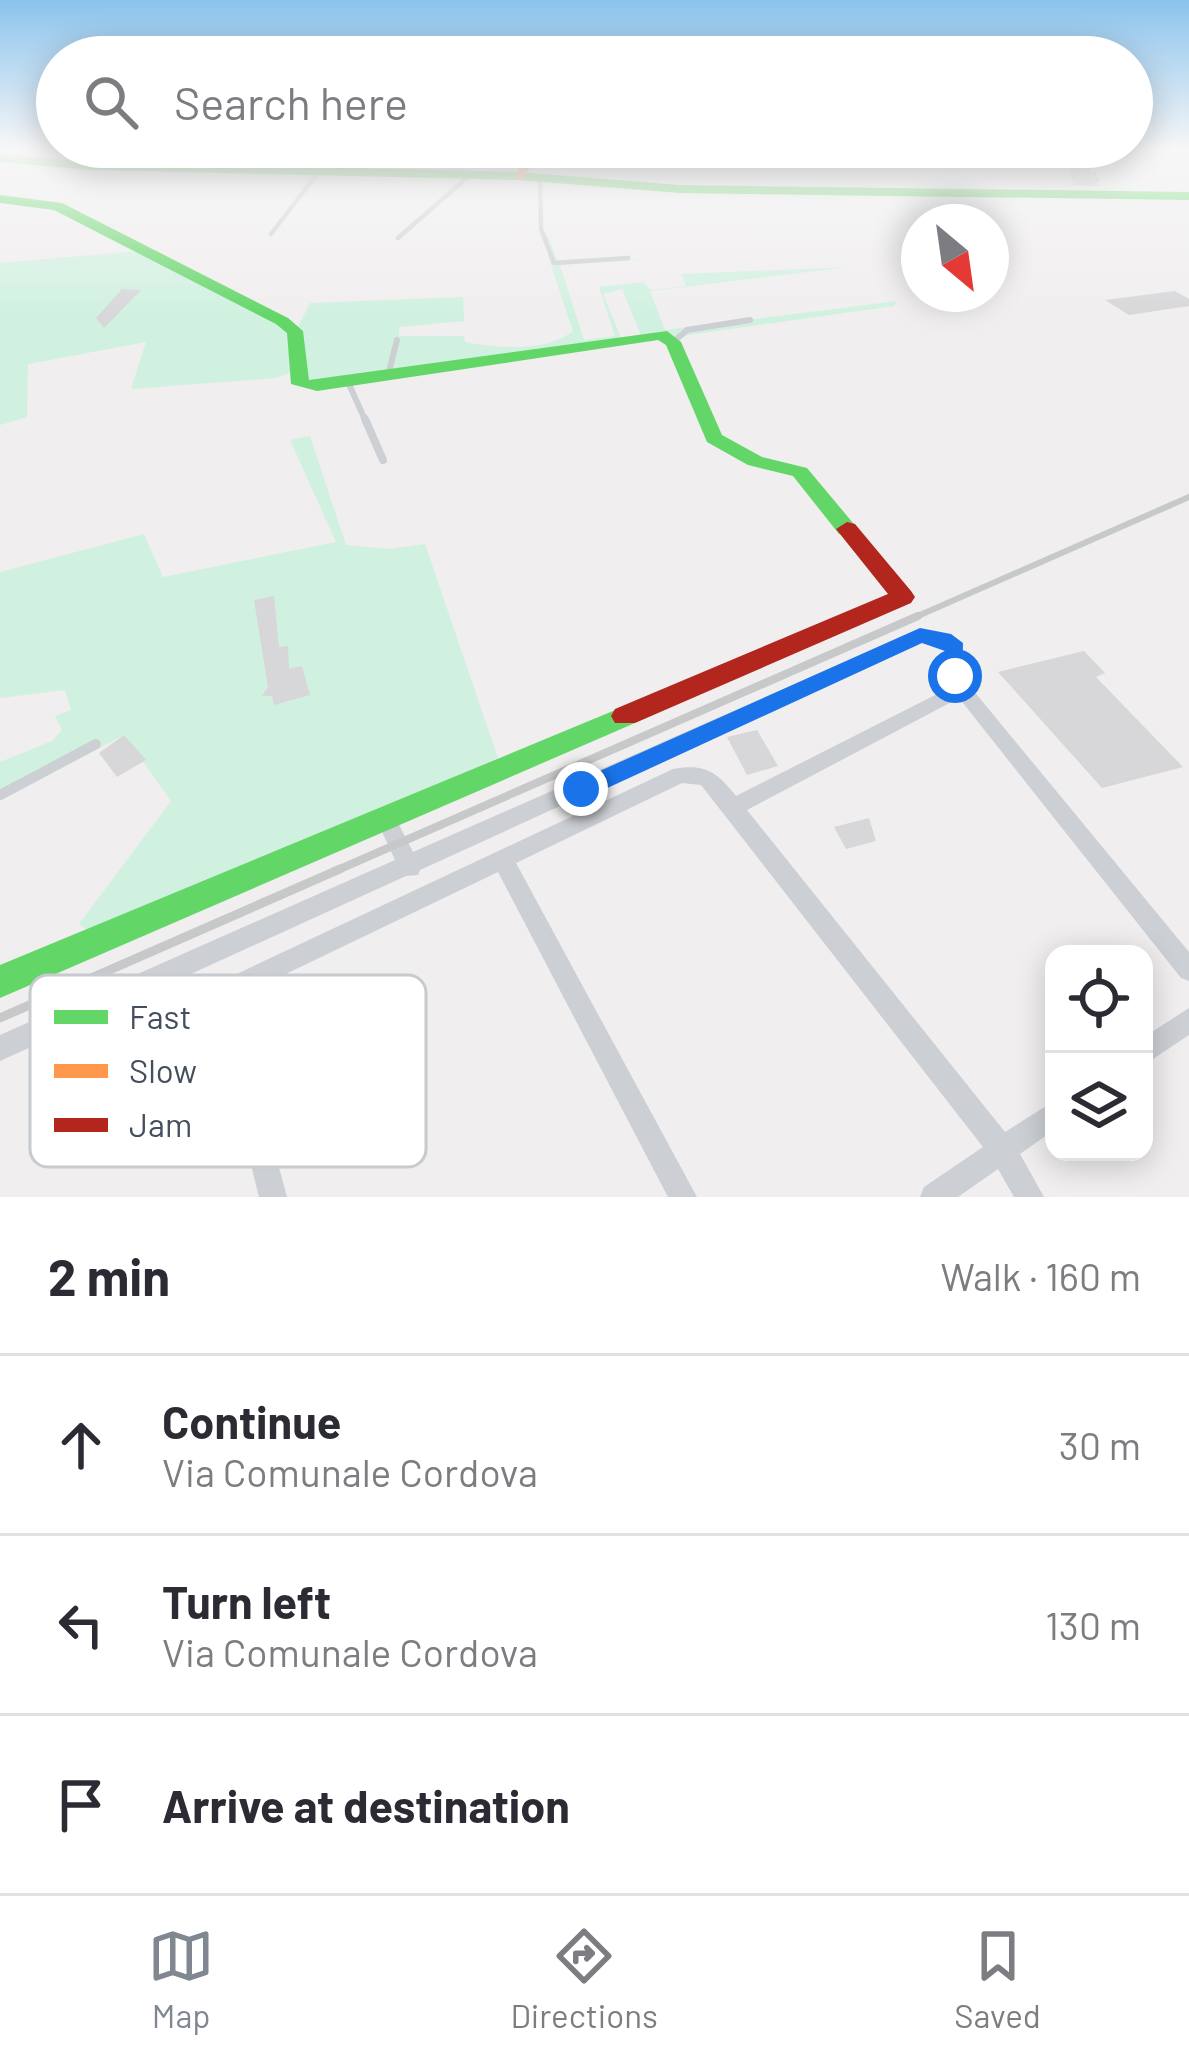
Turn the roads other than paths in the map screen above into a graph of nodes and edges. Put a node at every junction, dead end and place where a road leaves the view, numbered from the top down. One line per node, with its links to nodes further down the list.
1 (56, 206): 12 (street)
2 (293, 206): 5 (lane)
3 (435, 206): 6 (lane)
4 (536, 206): 7 (lane)
5 (272, 234)
6 (398, 238)
7 (628, 258)
8 (749, 320): 10 (lane)
9 (397, 340): 11 (lane)
10 (673, 342): 11 (street); 18 (street)
11 (388, 375): 12 (street)
12 (347, 382): 13 (lane)
13 (383, 460)
14 (962, 689): 17 (street); 20 (street); 21 (street)
15 (96, 744): 16 (lane)
16 (0, 795)
17 (733, 807): 19 (street); 30 (street)
18 (388, 823): 20 (street); 24 (street)
19 (502, 858): 23 (street); 33 (street)
20 (408, 863): 22 (street)
21 (1189, 970)
22 (161, 975)
23 (259, 975)
24 (0, 982)
25 (1189, 1020): 27 (street)
26 (30, 1034): 28 (street)
27 (1153, 1046)
28 (0, 1048)
29 (1045, 1120): 30 (street)
30 (1001, 1150): 34 (street); 35 (street)
31 (265, 1167): 32 (street)
32 (273, 1197)
33 (682, 1197)
34 (934, 1197)
35 (1030, 1197)

